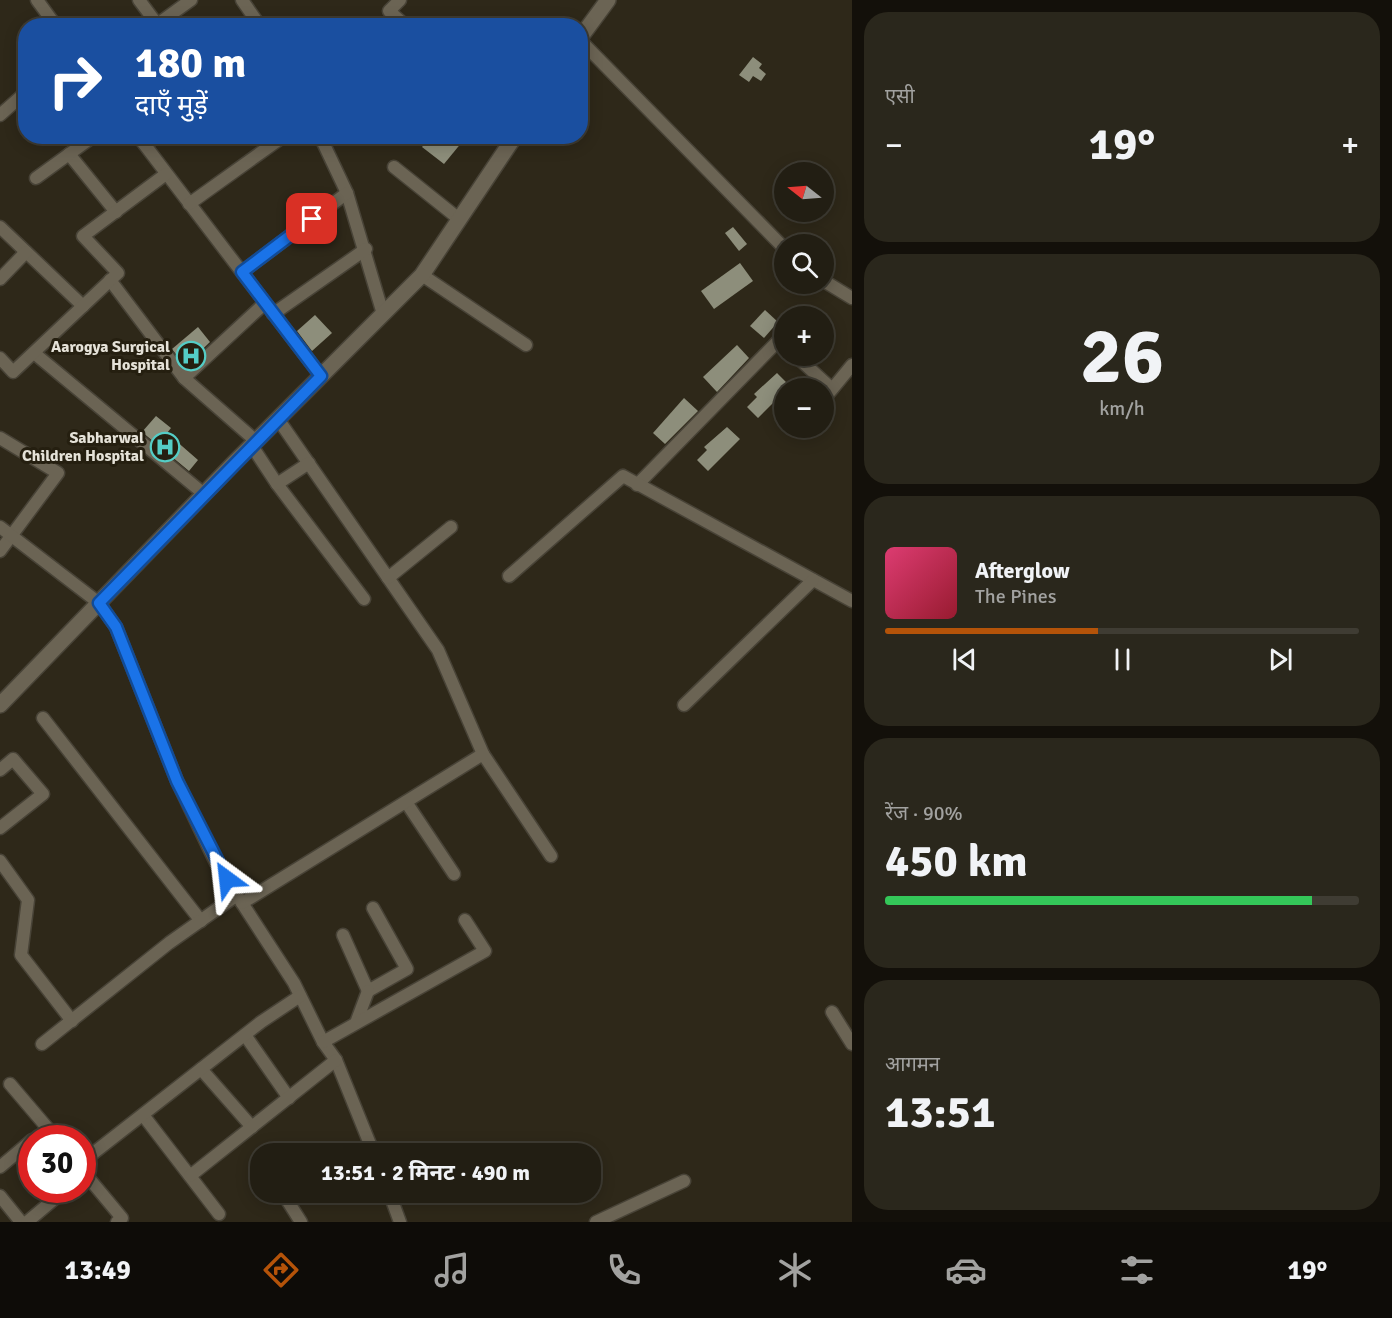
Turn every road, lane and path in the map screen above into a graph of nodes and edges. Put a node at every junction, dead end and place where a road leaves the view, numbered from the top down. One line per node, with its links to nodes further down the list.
1 (37, 0): 7 (street)
2 (139, 0): 8 (street)
3 (190, 0): 9 (street)
4 (400, 0): 11 (street)
5 (608, 0): 12 (street)
6 (247, 2): 10 (street)
7 (50, 18)
8 (151, 18)
9 (166, 18)
10 (256, 18)
11 (397, 18)
12 (588, 28)
13 (588, 47): 30 (street)
14 (18, 99): 15 (street)
15 (0, 115)
16 (83, 144): 21 (street)
17 (143, 144): 23 (street)
18 (273, 144): 26 (street)
19 (325, 144): 25 (street)
20 (510, 144): 28 (street)
21 (69, 154): 24 (street); 27 (street)
22 (394, 167): 28 (street)
23 (166, 174): 26 (street); 27 (street)
24 (36, 178)
25 (346, 193): 31 (street); 33 (street)
26 (189, 204): 33 (street)
27 (116, 212): 36 (street)
28 (459, 219): 34 (street)
29 (0, 227): 32 (street)
30 (774, 238)
31 (366, 249): 41 (street); 42 (street)
32 (26, 252): 35 (street); 40 (street)
33 (242, 272): 39 (street)
34 (422, 275): 42 (street); 43 (street)
35 (0, 279)
36 (110, 280): 40 (street); 50 (street)
37 (834, 287): 38 (street)
38 (852, 298)
39 (265, 303): 41 (street); 50 (street)
40 (83, 306): 45 (street)
41 (273, 314): 49 (street)
42 (383, 314): 49 (street)
43 (526, 345)
44 (774, 345): 58 (street)
45 (34, 353): 46 (street); 59 (street)
46 (0, 358)
47 (852, 365): 52 (street)
48 (807, 366): 51 (street)
49 (321, 376): 53 (street)
50 (184, 378): 55 (street)
51 (820, 378)
52 (834, 387)
53 (278, 419): 55 (street); 56 (street)
54 (0, 438): 62 (street)
55 (254, 443): 57 (street); 59 (street)
56 (309, 463): 57 (street); 65 (street)
57 (277, 484): 67 (street)
58 (637, 485): 64 (street); 66 (street)
59 (204, 494): 69 (street)
60 (0, 527): 62 (street)
61 (451, 527): 65 (street)
62 (13, 537): 63 (street); 69 (street)
63 (0, 551)
64 (509, 576)
65 (388, 578): 73 (street)
66 (813, 580): 68 (street); 71 (street)
67 (364, 599)
68 (852, 602)
69 (99, 603): 70 (street); 80 (street)
70 (0, 705)
71 (684, 705)
72 (43, 718): 83 (street)
73 (483, 754): 75 (street); 77 (street)
74 (0, 770): 76 (street)
75 (406, 802): 79 (street); 80 (street)
76 (0, 828)
77 (551, 856)
78 (0, 861): 88 (street)
79 (454, 874)
80 (240, 899): 83 (street); 86 (street)
81 (372, 908): 85 (street)
82 (465, 920): 89 (street)
83 (201, 921): 88 (street)
84 (343, 935): 85 (street)
85 (368, 991): 89 (street)
86 (300, 996): 90 (street); 91 (street)
87 (832, 1012): 93 (street)
88 (72, 1021): 92 (street)
89 (356, 1023): 91 (street)
90 (245, 1035): 95 (street); 97 (street)
91 (323, 1042): 94 (street)
92 (42, 1044)
93 (852, 1044)
94 (336, 1060): 97 (street); 101 (street)
95 (201, 1069): 98 (street); 100 (street)
96 (10, 1084): 99 (street)
97 (289, 1098): 100 (street)
98 (143, 1115): 103 (street); 105 (street)
99 (44, 1125)
100 (252, 1127): 105 (street)
101 (370, 1143)
102 (18, 1152): 104 (street)
103 (96, 1158)
104 (0, 1167)
105 (190, 1176): 112 (street)
106 (684, 1181): 118 (street)
107 (96, 1186): 115 (street)
108 (0, 1196): 113 (street)
109 (50, 1203): 114 (street)
110 (289, 1203): 116 (street)
111 (392, 1203): 117 (street)
112 (219, 1214)
113 (21, 1222)
114 (27, 1222)
115 (117, 1222)
116 (301, 1222)
117 (400, 1222)
118 (596, 1222)

